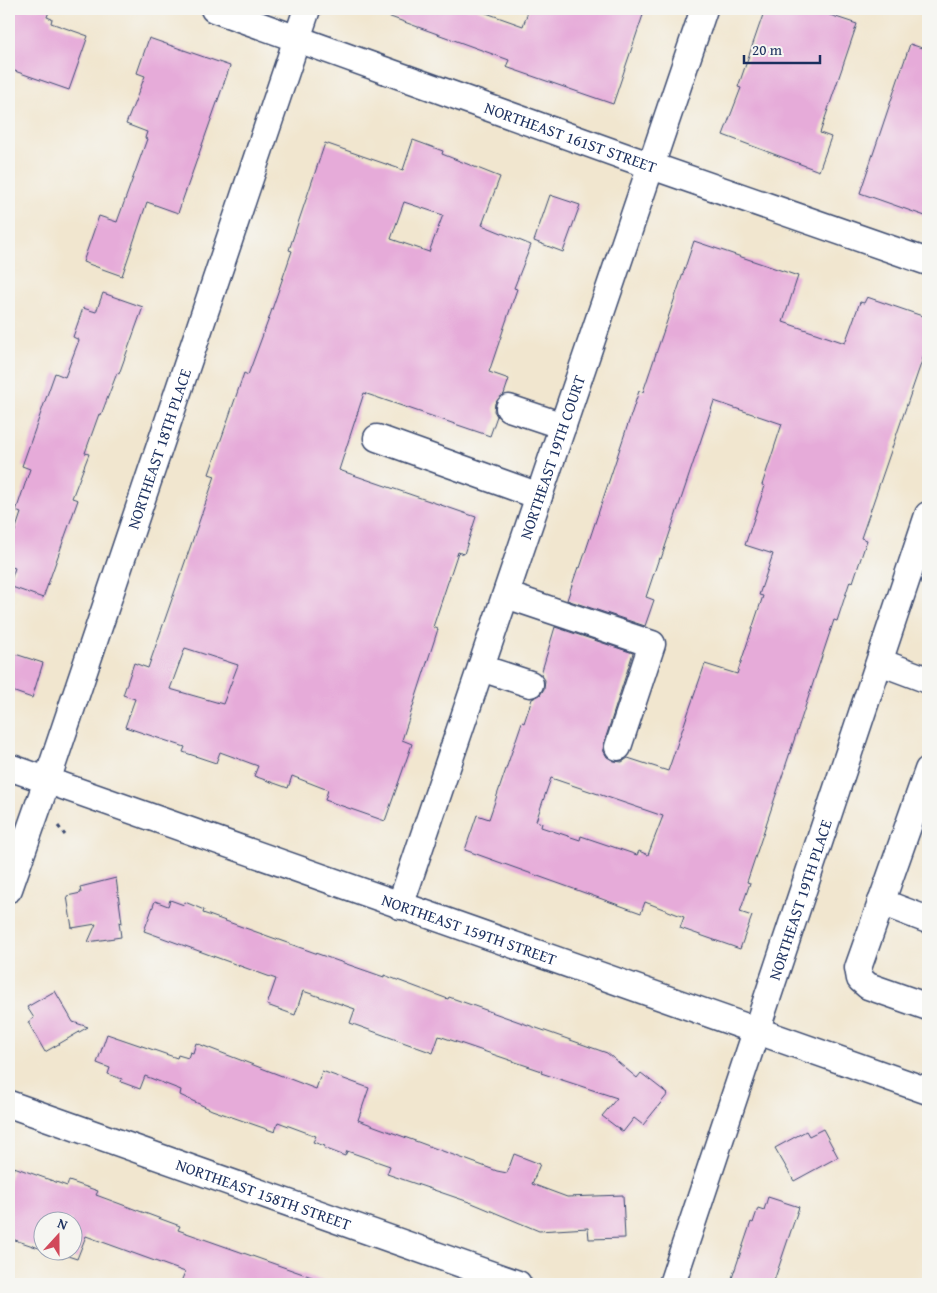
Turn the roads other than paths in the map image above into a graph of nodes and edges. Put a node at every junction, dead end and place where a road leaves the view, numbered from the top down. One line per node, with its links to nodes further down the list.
1 (214, 9): 4 (street, NORTHEAST 161ST STREET)
2 (307, 9): 4 (street, NORTHEAST 18TH PLACE)
3 (704, 9): 5 (street, NORTHEAST 19TH COURT)
4 (297, 39): 5 (street, NORTHEAST 161ST STREET); 20 (street, NORTHEAST 18TH PLACE)
5 (651, 166): 6 (street, NORTHEAST 161ST STREET); 8 (street, NORTHEAST 19TH COURT)
6 (928, 262)
7 (509, 408): 8 (street)
8 (563, 426): 10 (street, NORTHEAST 19TH COURT)
9 (377, 438): 10 (street)
10 (539, 496): 12 (street, NORTHEAST 19TH COURT)
11 (928, 515): 13 (street, NORTHEAST 19TH PLACE)
12 (506, 594): 14 (street, NORTHEAST 19TH COURT); 17 (street)
13 (880, 662): 15 (street); 26 (street, NORTHEAST 19TH PLACE)
14 (481, 668): 16 (street); 23 (street, NORTHEAST 19TH COURT)
15 (928, 680)
16 (530, 684)
17 (618, 746)
18 (9, 767): 20 (street, NORTHEAST 159TH STREET)
19 (928, 770): 22 (street)
20 (47, 781): 21 (street, NORTHEAST 18TH PLACE); 23 (street, NORTHEAST 159TH STREET)
21 (9, 889)
22 (881, 902): 24 (street); 25 (street)
23 (400, 906): 26 (street, NORTHEAST 159TH STREET)
24 (928, 920)
25 (928, 1007)
26 (757, 1030): 27 (street, NORTHEAST 159TH STREET); 30 (street, NORTHEAST 19TH PLACE)
27 (928, 1091)
28 (9, 1104): 29 (street, NORTHEAST 158TH STREET)
29 (518, 1284)
30 (672, 1284)

